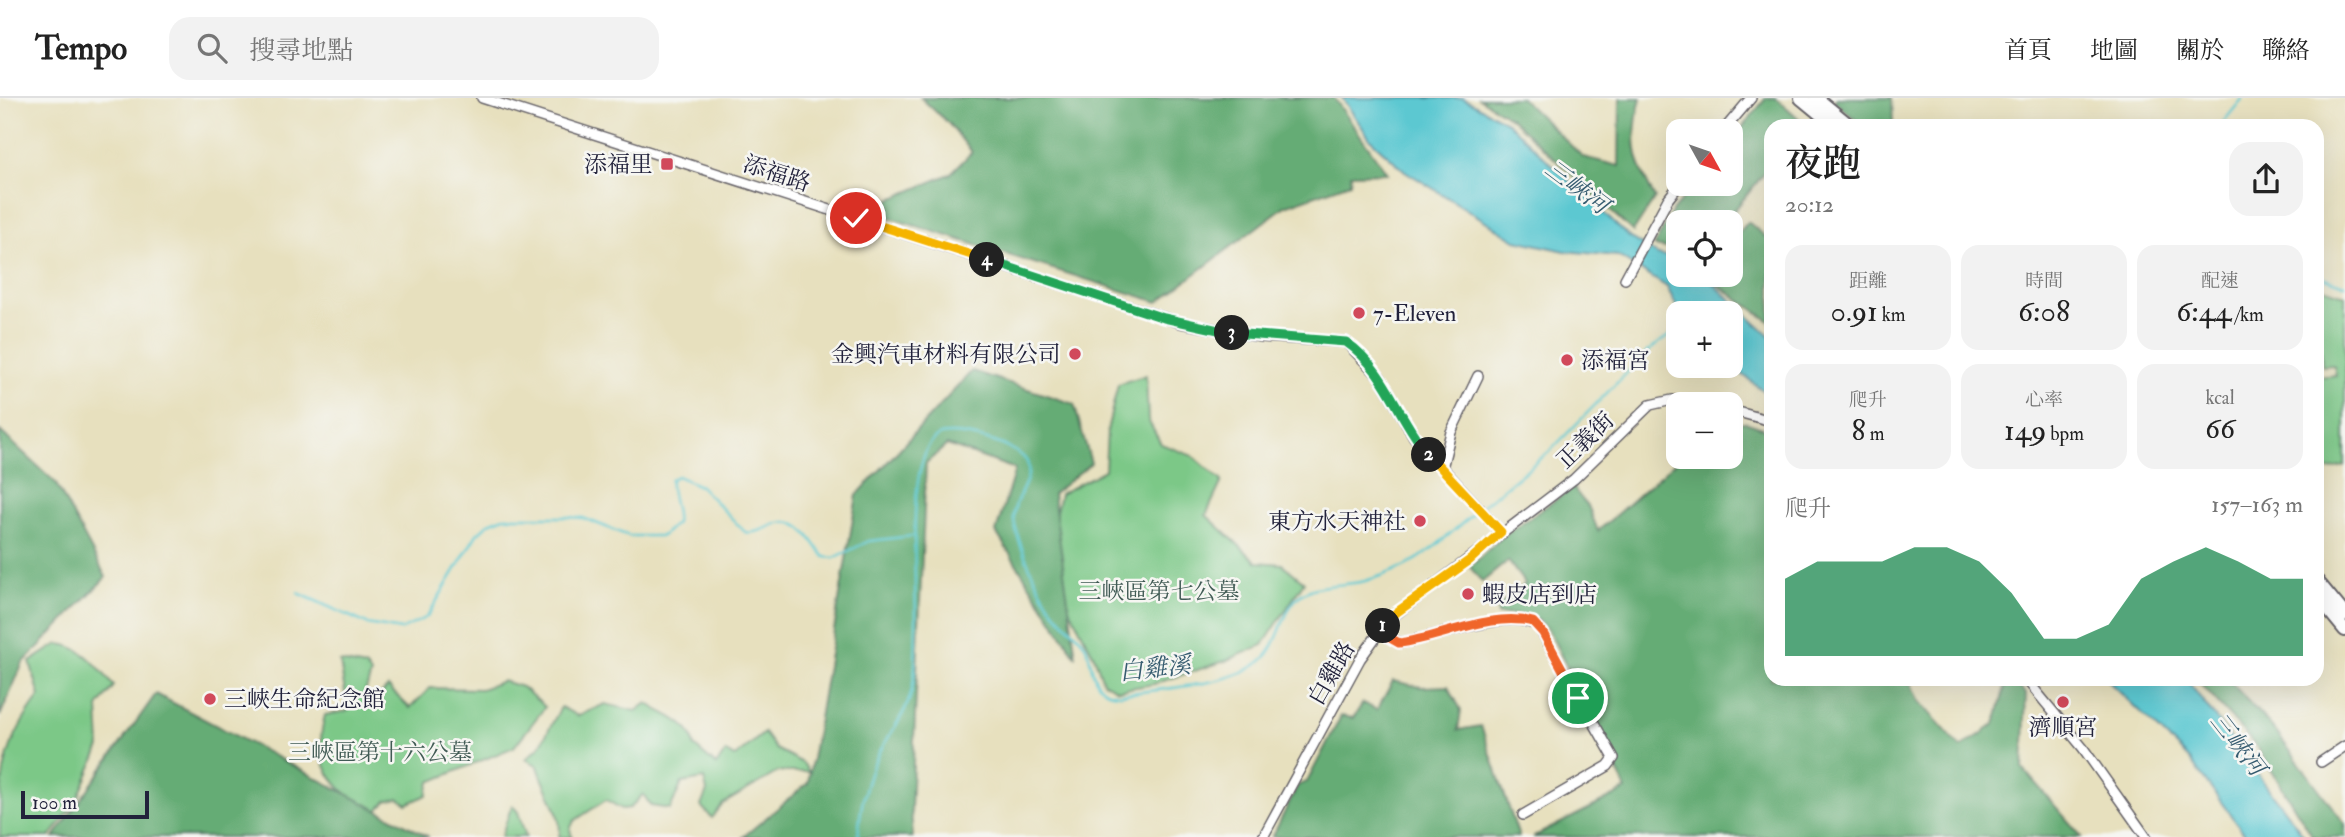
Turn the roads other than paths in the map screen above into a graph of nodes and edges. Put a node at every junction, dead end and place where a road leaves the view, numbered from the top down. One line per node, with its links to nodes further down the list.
1 (482, 98): 14 (street, 添福路)
2 (1751, 98): 5 (street)
3 (1801, 98): 6 (main road)
4 (1816, 98): 7 (main road)
5 (1733, 119)
6 (1826, 119)
7 (1842, 119)
8 (1672, 196): 9 (street)
9 (1625, 279)
10 (1478, 376): 14 (street)
11 (1666, 401): 15 (street, 正義街)
12 (1743, 413): 13 (street)
13 (1764, 419)
14 (1442, 468): 15 (street)
15 (1501, 532): 20 (street, 白雞路)
16 (2324, 590): 18 (main road)
17 (2324, 604): 19 (main road)
18 (2345, 615)
19 (2345, 630)
20 (1378, 631): 24 (street); 25 (street, 白雞路)
21 (2032, 686): 26 (street)
22 (2345, 747): 23 (street)
23 (2321, 762)
24 (1523, 815)
25 (1263, 837)
26 (2146, 837)

